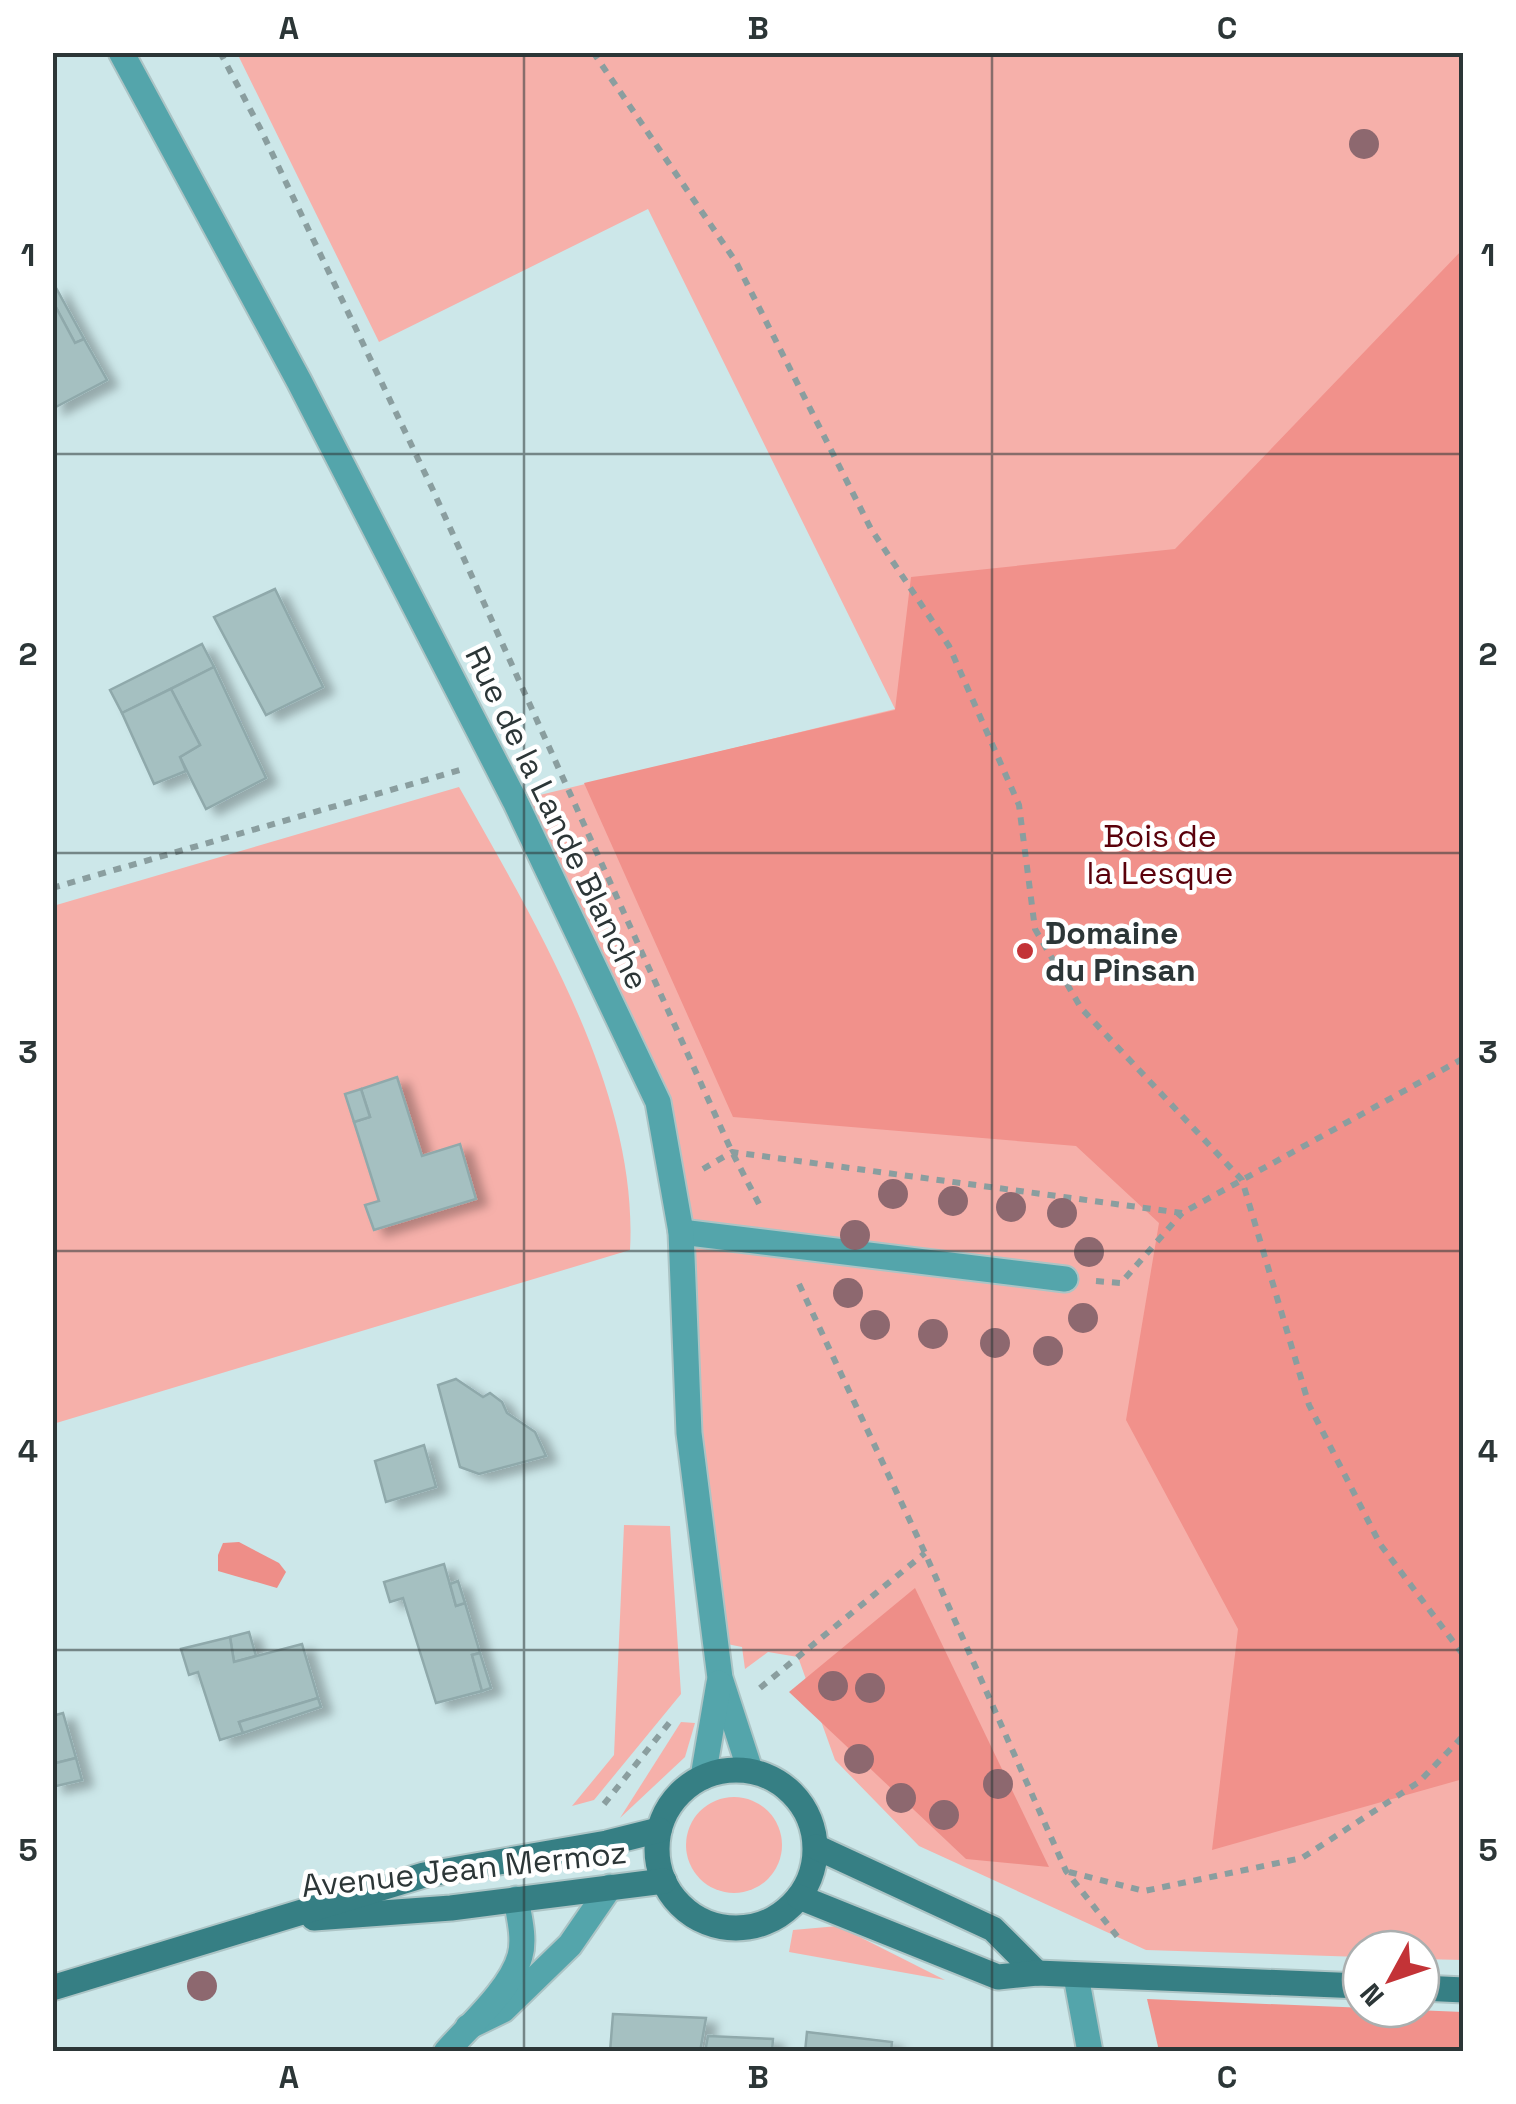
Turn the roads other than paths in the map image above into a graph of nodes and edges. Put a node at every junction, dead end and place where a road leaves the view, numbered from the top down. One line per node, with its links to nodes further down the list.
1 (121, 52): 2 (street, Rue de la Lande Blanche)
2 (681, 1232): 3 (street); 4 (street, Rue de la Lande Blanche)
3 (1065, 1279)
4 (720, 1678): 5 (street, Rue de la Lande Blanche); 6 (street, Rue de la Lande Blanche)
5 (750, 1770): 6 (street); 8 (street)
6 (703, 1777): 7 (street)
7 (660, 1830): 9 (street); 13 (street, Avenue Jean Mermoz)
8 (816, 1847): 11 (street); 14 (street)
9 (664, 1880): 10 (street, Avenue Jean Mermoz); 11 (street)
10 (610, 1887): 12 (street, Avenue Jean Mermoz); 18 (street)
11 (799, 1897): 14 (street)
12 (516, 1900): 13 (street, Avenue Jean Mermoz); 18 (street)
13 (270, 1922): 17 (street, Avenue Jean Mermoz)
14 (1037, 1973): 15 (street)
15 (1076, 1976): 16 (street); 20 (street)
16 (1341, 1985)
17 (52, 1988)
18 (468, 2027): 19 (street)
19 (446, 2052)
20 (1090, 2052)

